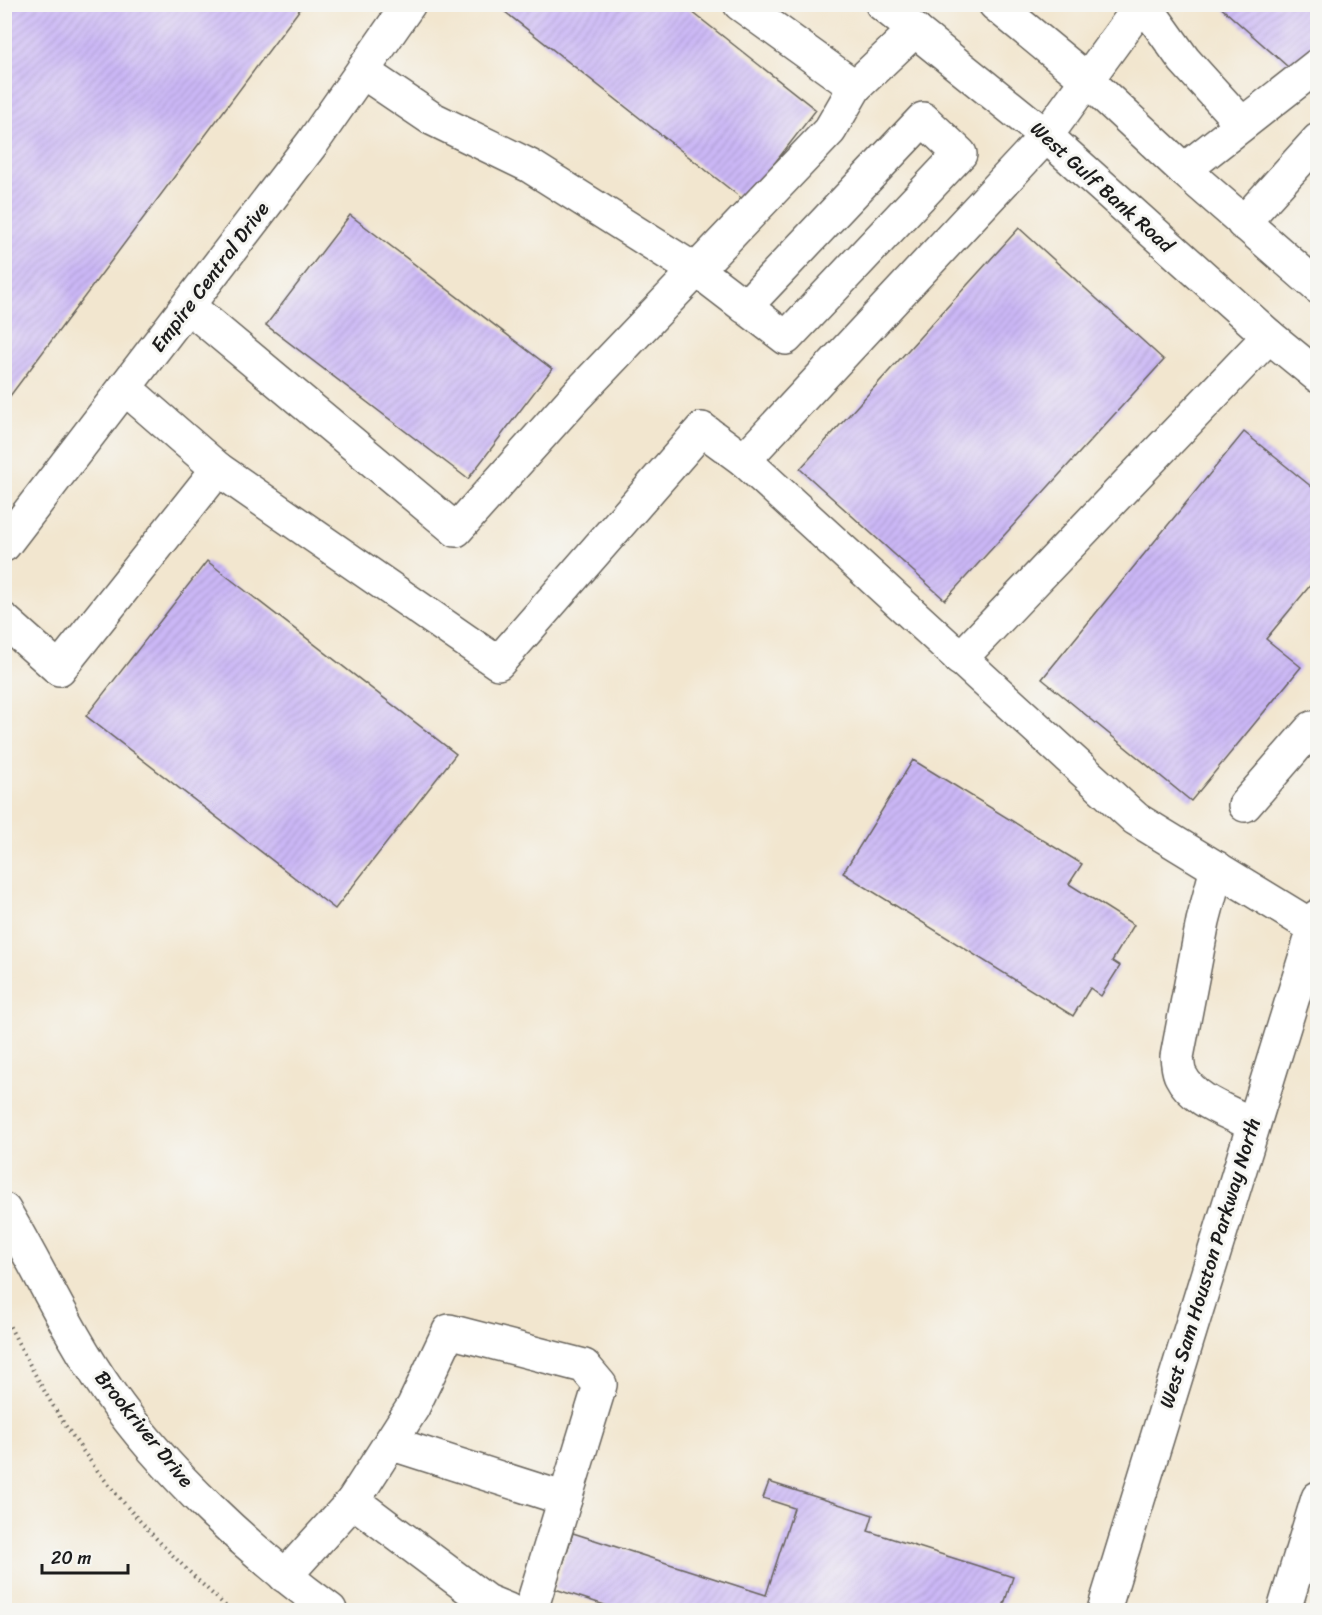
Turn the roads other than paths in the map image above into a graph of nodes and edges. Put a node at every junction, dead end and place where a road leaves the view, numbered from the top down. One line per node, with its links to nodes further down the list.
1 (409, 4): 8 (main road, Empire Central Drive)
2 (740, 4): 10 (main road)
3 (882, 4): 6 (main road, West Gulf Bank Road)
4 (1143, 4): 9 (main road); 11 (main road)
5 (1000, 6): 9 (main road)
6 (915, 30): 10 (main road); 12 (main road, West Gulf Bank Road)
7 (1317, 65): 11 (main road)
8 (363, 72): 16 (main road); 18 (main road, Empire Central Drive)
9 (1086, 79): 12 (main road); 14 (main road)
10 (855, 87): 16 (main road)
11 (1241, 123): 14 (main road)
12 (1046, 136): 20 (main road, West Gulf Bank Road); 23 (main road)
13 (1317, 140): 15 (main road)
14 (1184, 170): 15 (main road)
15 (1243, 223): 17 (main road)
16 (696, 272): 18 (main road); 19 (main road)
17 (1317, 287)
18 (188, 306): 22 (main road, Empire Central Drive)
19 (745, 307): 19 (main road)
20 (1269, 336): 21 (main road, West Gulf Bank Road); 27 (main road)
21 (1317, 376)
22 (125, 388): 24 (main road); 25 (main road, Empire Central Drive)
23 (744, 460): 24 (main road); 27 (main road)
24 (218, 469): 26 (main road)
25 (4, 545)
26 (4, 620)
27 (960, 659): 30 (main road)
28 (1316, 721): 29 (main road)
29 (1245, 805)
30 (1217, 868): 31 (main road); 32 (main road)
31 (1315, 921): 32 (main road, West Sam Houston Parkway North)
32 (1252, 1124): 42 (main road, West Sam Houston Parkway North)
33 (4, 1210): 38 (main road, Brookriver Drive)
34 (390, 1443): 36 (main road); 36 (main road); 37 (main road)
35 (1317, 1498): 43 (main road)
36 (565, 1499): 41 (main road)
37 (353, 1501): 38 (main road); 40 (main road)
38 (285, 1576): 39 (main road, Brookriver Drive)
39 (330, 1611)
40 (508, 1611)
41 (531, 1611)
42 (1104, 1611)
43 (1284, 1611)

